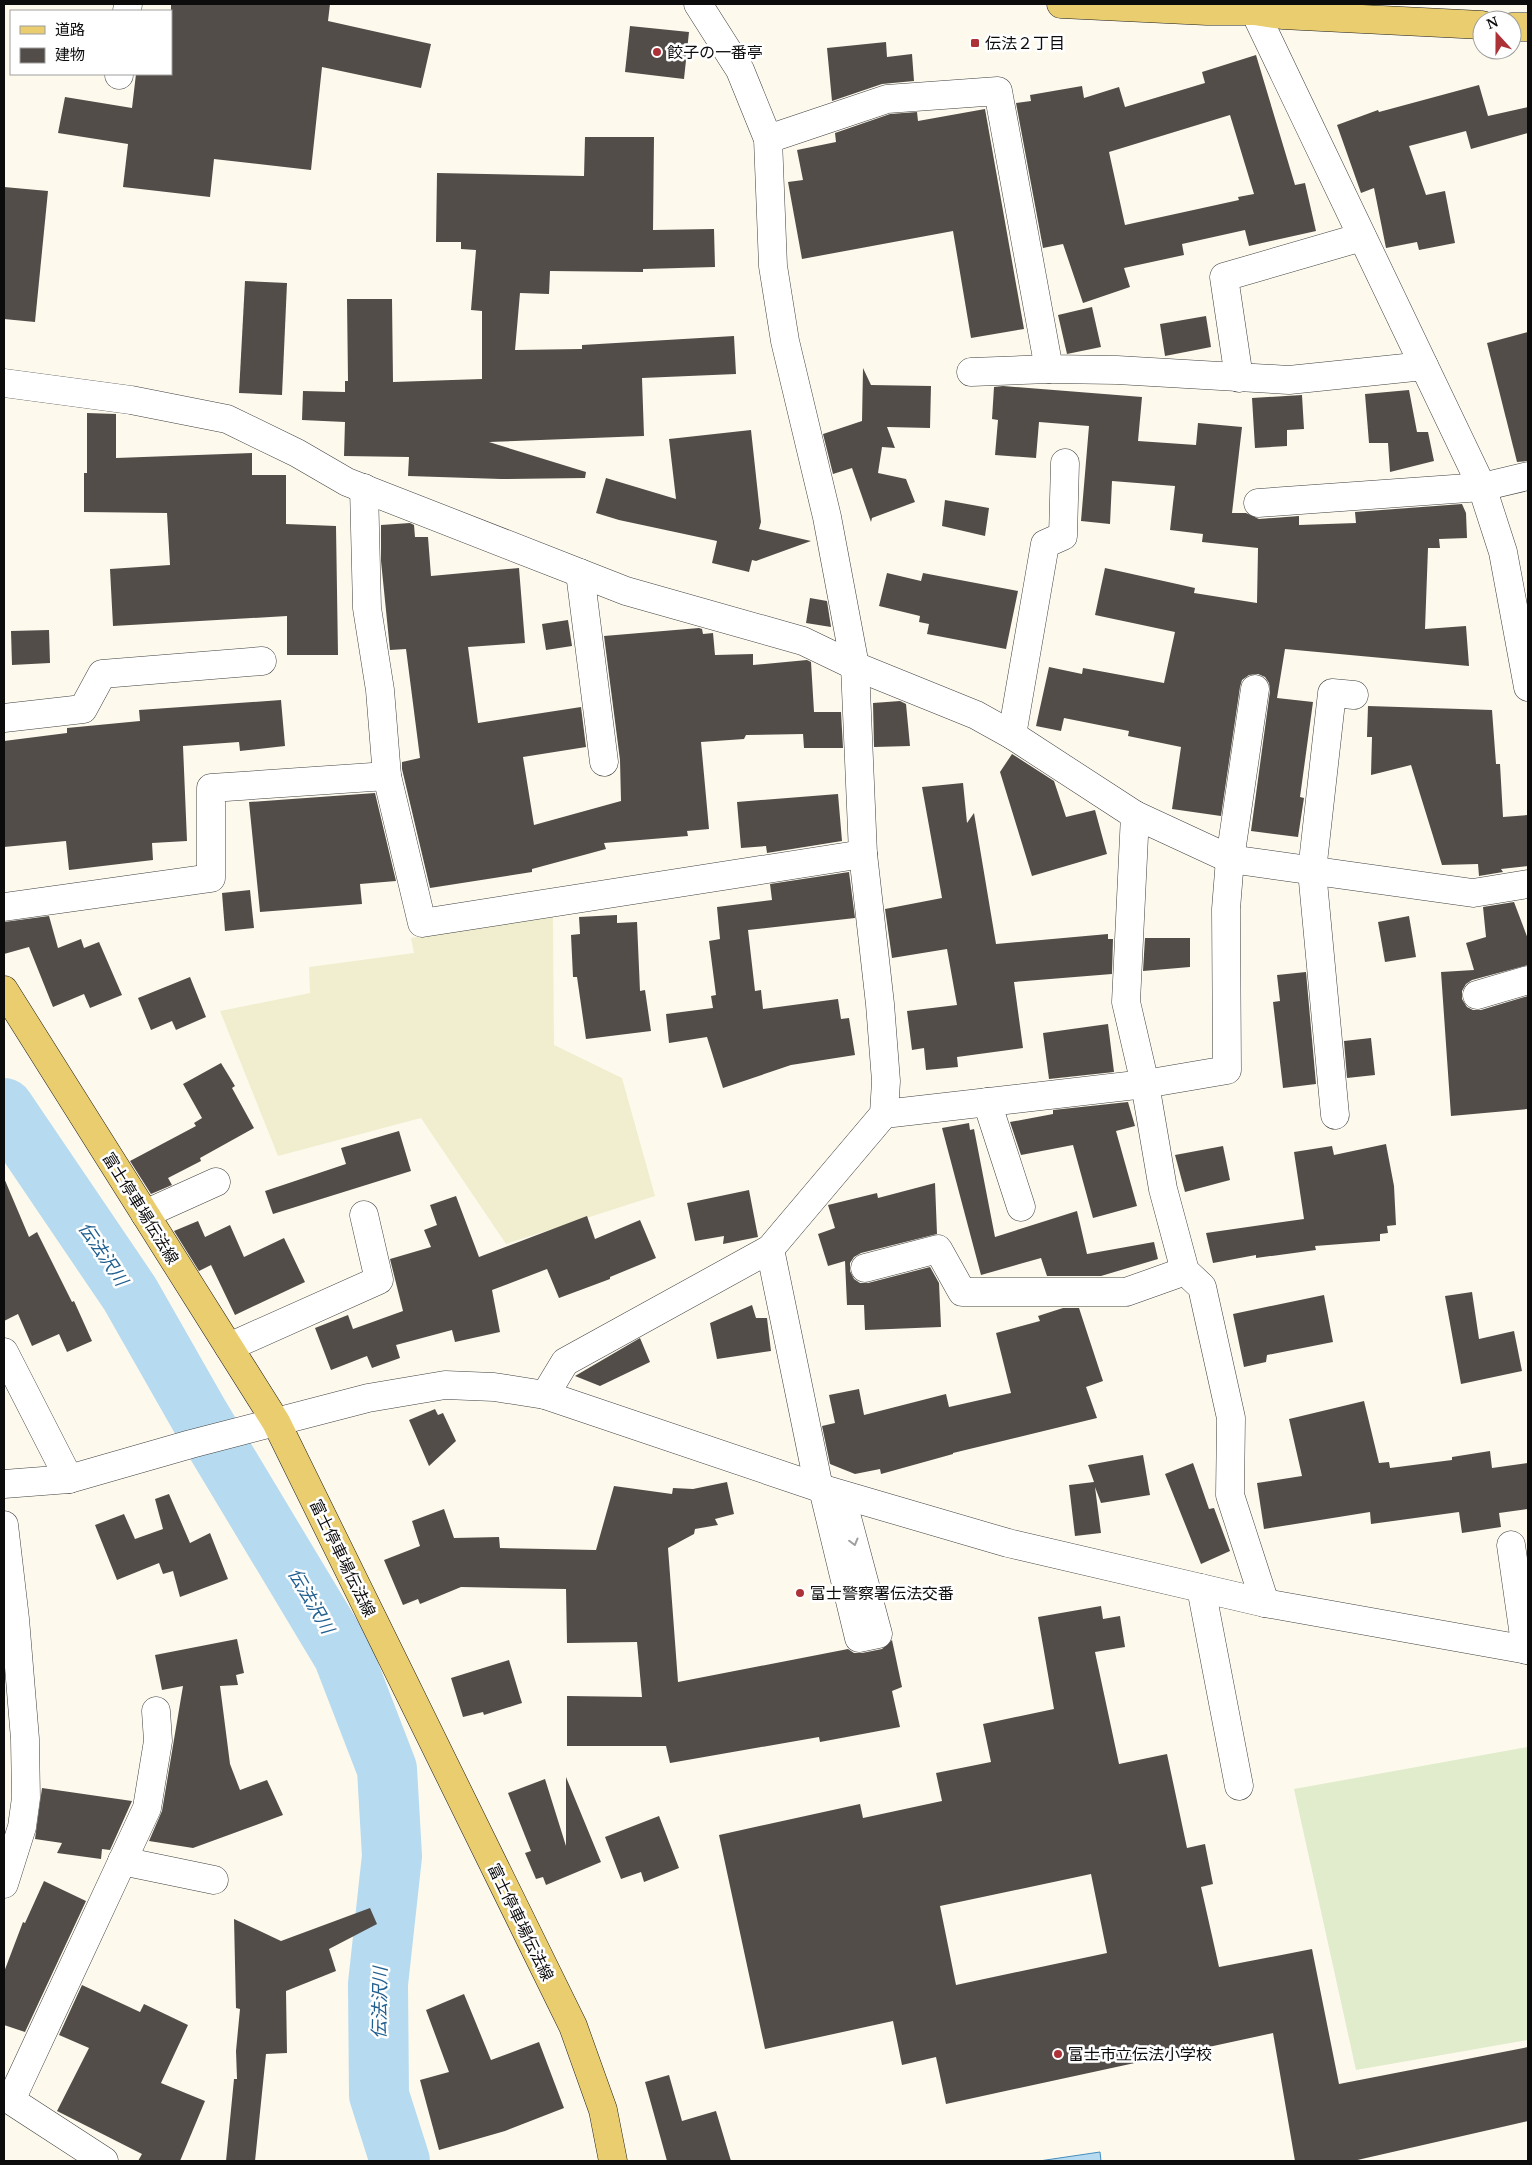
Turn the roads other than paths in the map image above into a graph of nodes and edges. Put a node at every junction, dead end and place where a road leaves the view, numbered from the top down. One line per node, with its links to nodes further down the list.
1 (698, 4): 6 (street)
2 (1061, 4): 3 (main road)
3 (1252, 7): 4 (main road); 7 (street)
4 (1285, 9): 5 (main road)
5 (1472, 24)
6 (768, 140): 9 (street); 20 (street)
7 (1362, 237): 8 (street); 11 (street)
8 (1424, 366): 11 (street); 15 (street)
9 (1049, 369): 10 (street); 11 (street)
10 (971, 372)
11 (1239, 378)
12 (4, 383): 16 (street)
13 (1065, 463): 25 (street)
14 (1528, 476): 15 (street)
15 (1482, 487): 17 (street); 21 (street)
16 (364, 488): 18 (street); 27 (street)
17 (1258, 502)
18 (580, 573): 20 (street); 26 (street)
19 (262, 661): 24 (street)
20 (855, 666): 25 (street); 29 (street)
21 (1528, 687)
22 (1256, 689): 30 (street)
23 (1354, 695): 31 (street)
24 (4, 718)
25 (1012, 735): 28 (street)
26 (604, 762)
27 (387, 776): 29 (street); 33 (street)
28 (1135, 815): 30 (street); 37 (street)
29 (863, 854): 39 (street)
30 (1230, 859): 31 (street); 37 (street)
31 (1312, 871): 32 (street); 40 (street)
32 (1528, 884)
33 (4, 907)
34 (1528, 980): 36 (street)
35 (4, 990): 43 (main road, 富士停車場伝法線)
36 (1476, 995)
37 (1145, 1084): 38 (street); 47 (street)
38 (987, 1102): 39 (street); 42 (street)
39 (884, 1114): 45 (street)
40 (1335, 1114)
41 (216, 1182): 43 (street)
42 (1021, 1207)
43 (144, 1214): 48 (main road, 富士停車場伝法線)
44 (364, 1215): 48 (street)
45 (770, 1249): 50 (street); 54 (street)
46 (865, 1268): 47 (street)
47 (1185, 1271): 58 (street)
48 (229, 1348): 51 (main road, 富士停車場伝法線)
49 (4, 1352): 52 (street)
50 (545, 1395): 51 (street); 54 (street)
51 (276, 1422): 52 (street); 67 (main road, 富士停車場伝法線)
52 (69, 1479): 53 (street)
53 (4, 1484)
54 (828, 1491): 57 (street)
55 (4, 1525): 64 (street)
56 (1511, 1546): 59 (street)
57 (1201, 1588): 58 (street); 61 (street)
58 (1265, 1603): 59 (street)
59 (1527, 1650)
60 (156, 1711): 62 (street)
61 (1240, 1786)
62 (122, 1861): 63 (street); 65 (street)
63 (214, 1880)
64 (4, 1884)
65 (7, 2098): 66 (street)
66 (104, 2161)
67 (613, 2161)

